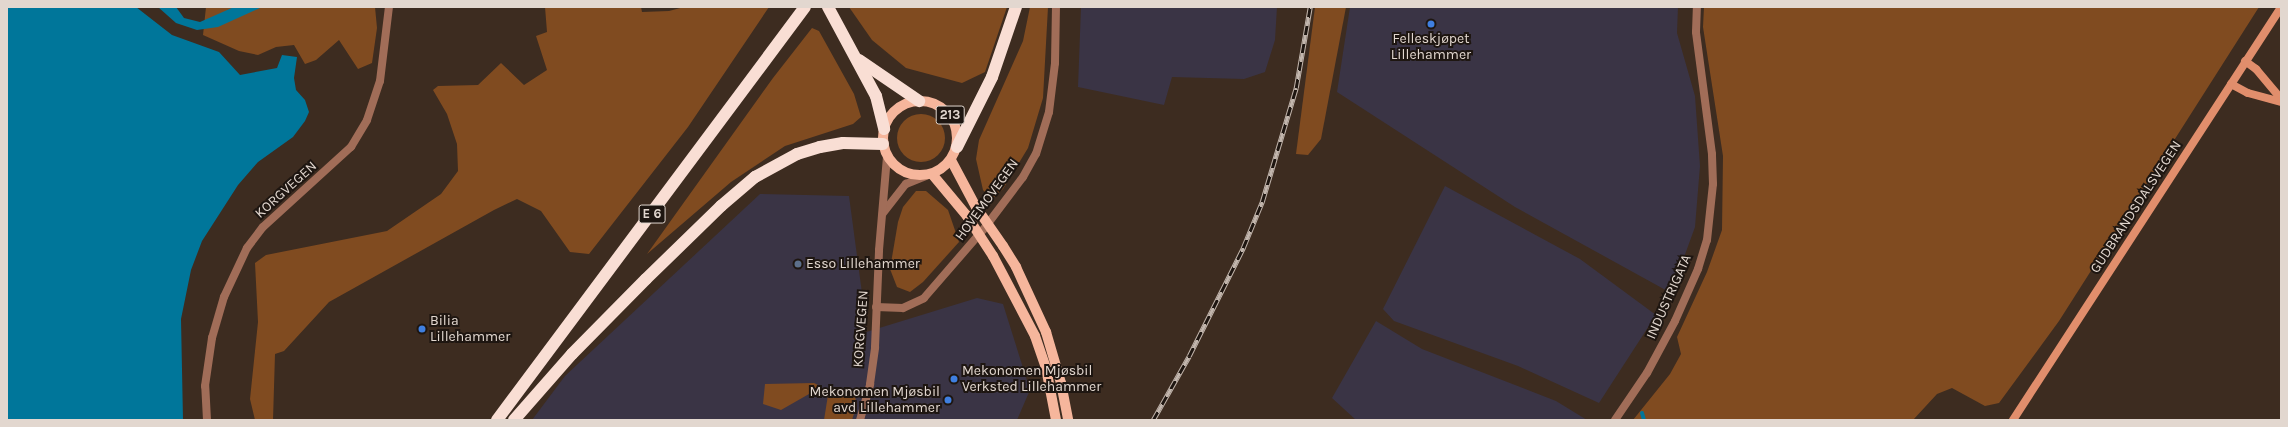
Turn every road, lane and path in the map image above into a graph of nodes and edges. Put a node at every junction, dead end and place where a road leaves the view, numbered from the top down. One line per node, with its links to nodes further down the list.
1 (389, 7): 21 (street, KORGVEGEN)
2 (805, 7): 22 (highway, E 6)
3 (828, 7): 8 (highway)
4 (1016, 7): 15 (highway)
5 (1056, 7): 20 (street, HOVEMOVEGEN)
6 (1697, 7): 27 (street, INDUSTRIGATA)
7 (2281, 8): 9 (main road, GUDBRANDSDALSVEGEN)
8 (857, 58): 11 (highway); 13 (highway)
9 (2246, 61): 10 (main road, GUDBRANDSDALSVEGEN); 12 (main road)
10 (2231, 84): 12 (main road); 28 (main road, GUDBRANDSDALSVEGEN)
11 (919, 101): 13 (main road, 213); 15 (main road, 213)
12 (2281, 101)
13 (884, 129): 14 (main road, 213)
14 (883, 144): 16 (main road, 213); 23 (highway)
15 (957, 147): 17 (main road, 213)
16 (887, 157): 18 (main road); 19 (street, KORGVEGEN)
17 (951, 160): 18 (main road, 213); 26 (main road, bridge)
18 (929, 175): 19 (street); 25 (main road, bridge)
19 (883, 214): 20 (street, KORGVEGEN)
20 (876, 307): 24 (street, KORGVEGEN)
21 (207, 420)
22 (497, 420)
23 (514, 420)
24 (860, 420)
25 (1056, 420)
26 (1068, 420)
27 (1615, 420)
28 (2013, 420)

